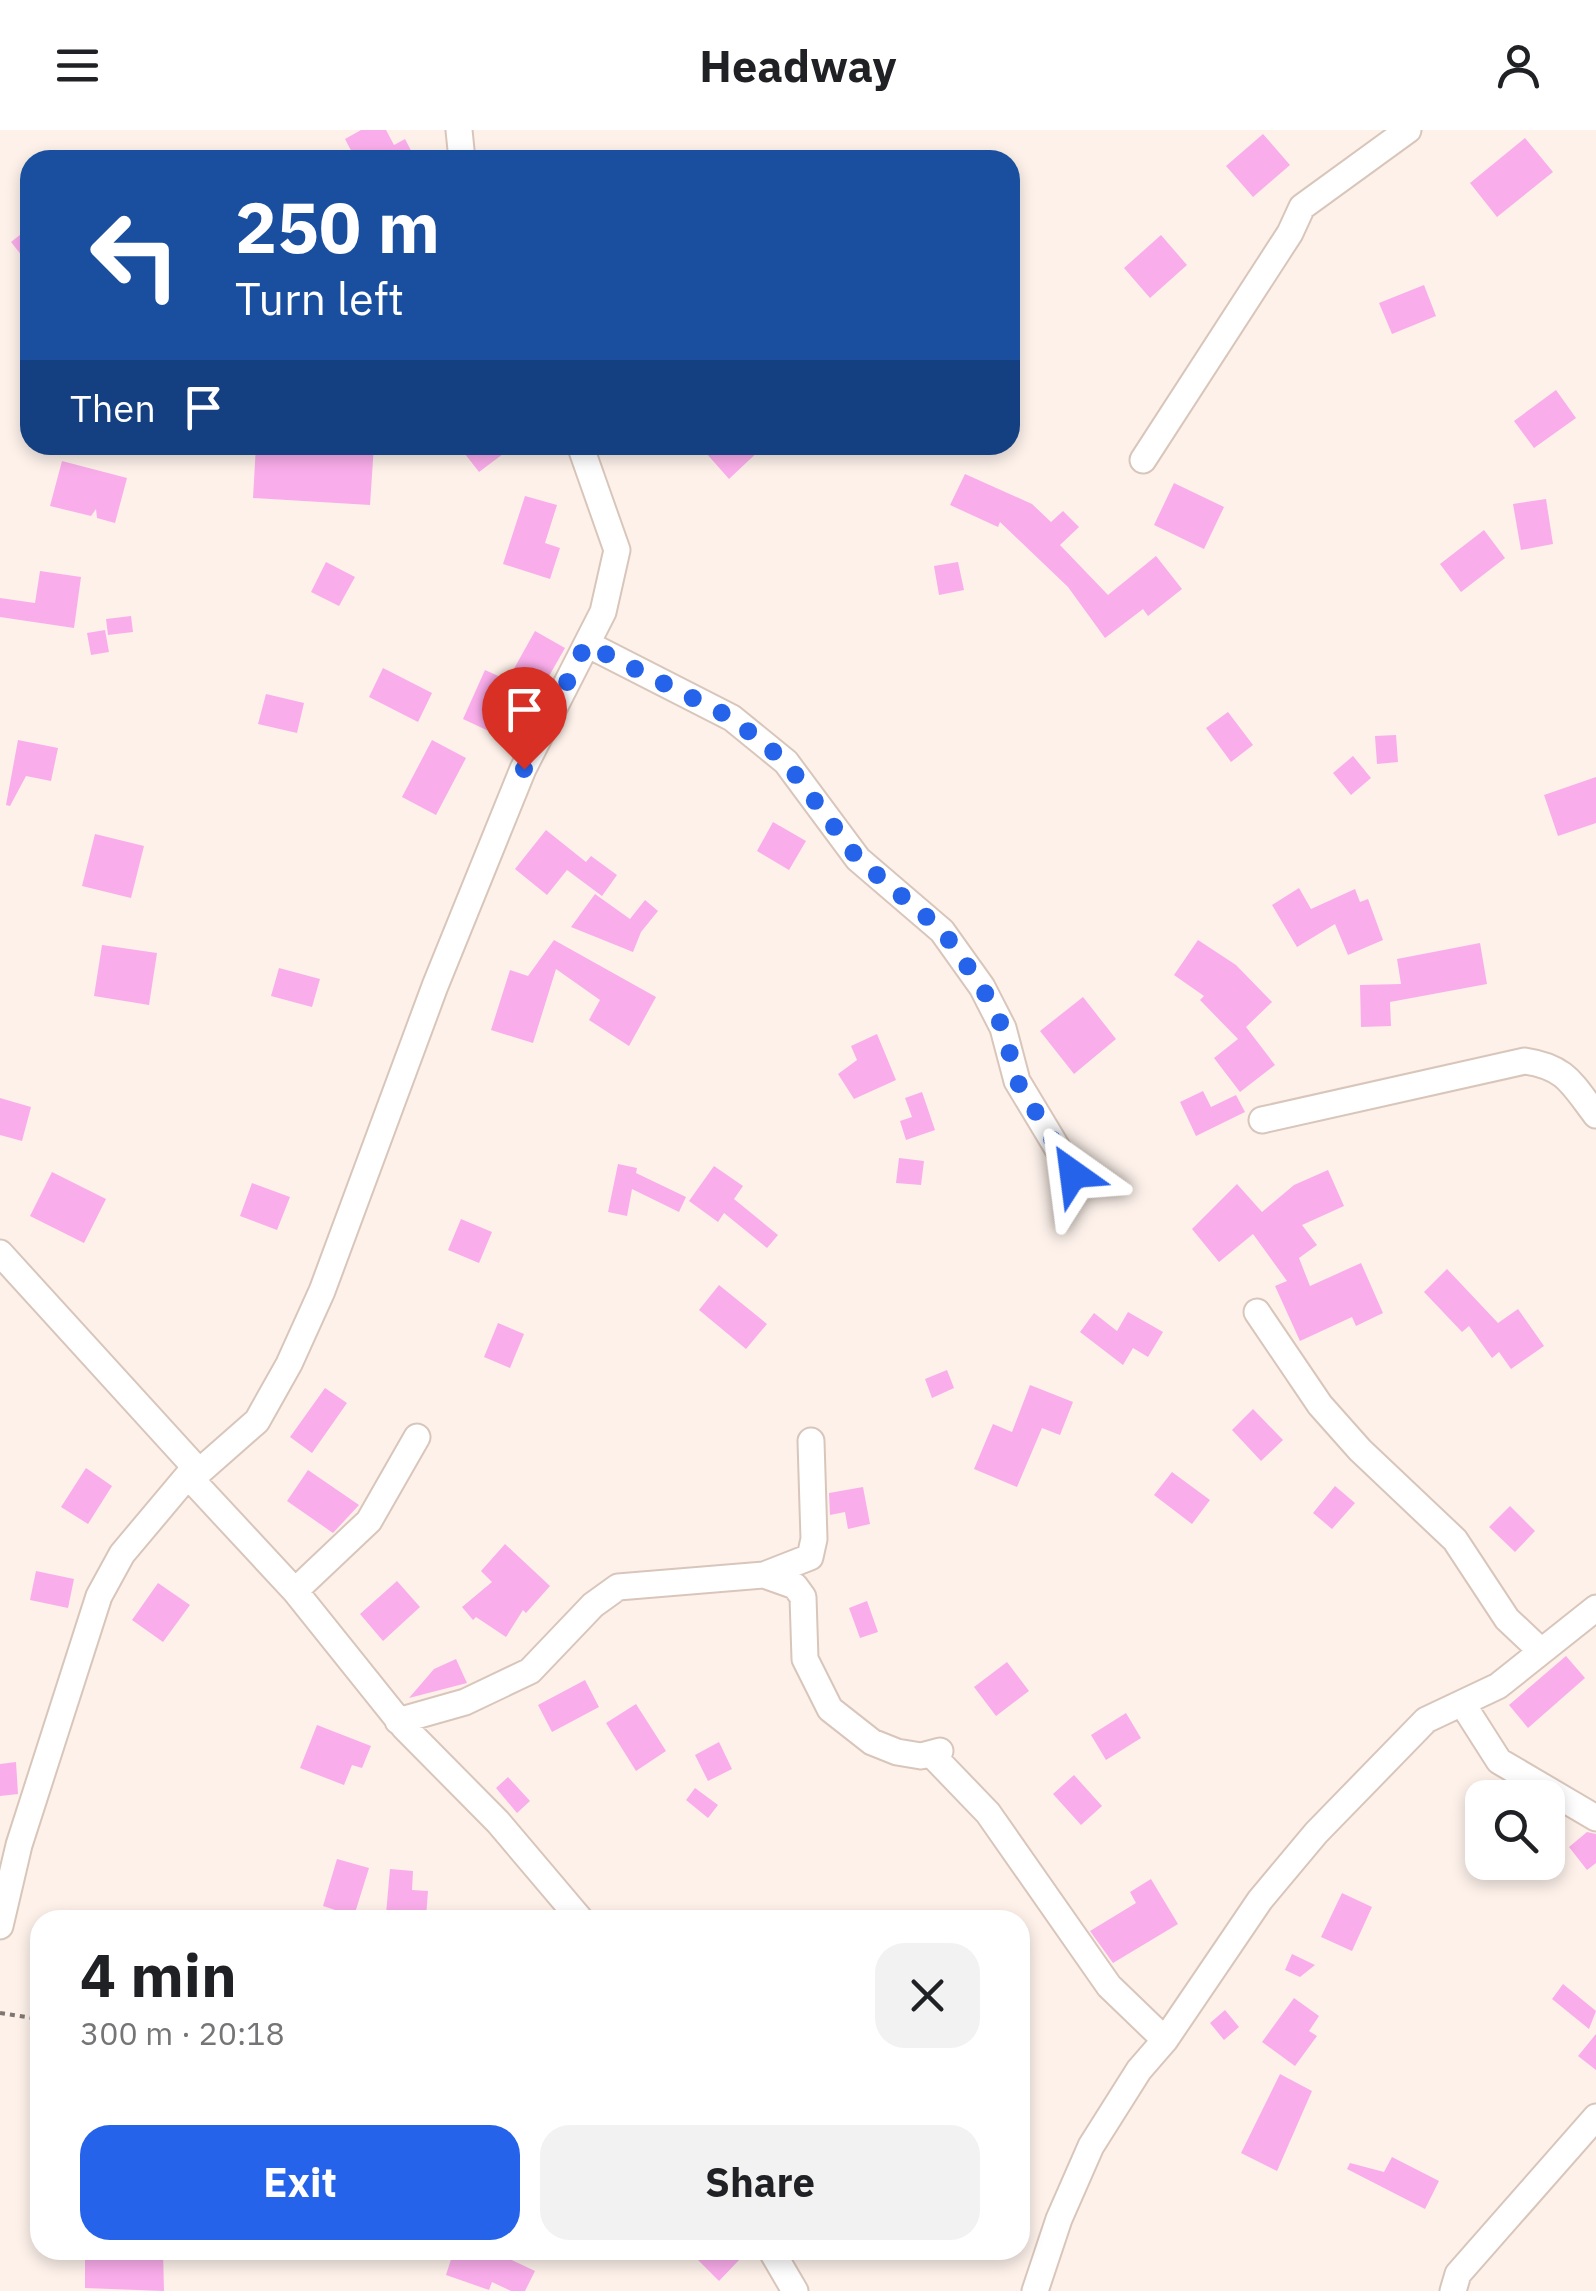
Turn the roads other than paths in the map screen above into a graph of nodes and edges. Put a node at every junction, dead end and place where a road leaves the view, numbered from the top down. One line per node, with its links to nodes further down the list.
1 (1408, 130): 3 (street)
2 (584, 455): 4 (street)
3 (1143, 460)
4 (586, 644): 7 (street); 12 (street)
5 (1596, 1115): 6 (street)
6 (1262, 1120)
7 (1073, 1174)
8 (0, 1254): 12 (street)
9 (1257, 1312): 16 (street)
10 (418, 1437): 14 (street)
11 (811, 1441): 13 (street)
12 (193, 1473): 14 (street); 21 (street)
13 (764, 1576): 18 (street); 22 (street)
14 (295, 1591): 18 (street)
15 (1596, 1608): 16 (street)
16 (1541, 1651): 17 (street)
17 (1462, 1703): 19 (street); 22 (street)
18 (398, 1720): 20 (street)
19 (1596, 1818)
20 (573, 1910)
21 (0, 1926)
22 (1165, 2040): 26 (street)
23 (1596, 2117): 27 (street)
24 (777, 2260): 25 (street)
25 (795, 2291)
26 (1035, 2291)
27 (1453, 2291)

